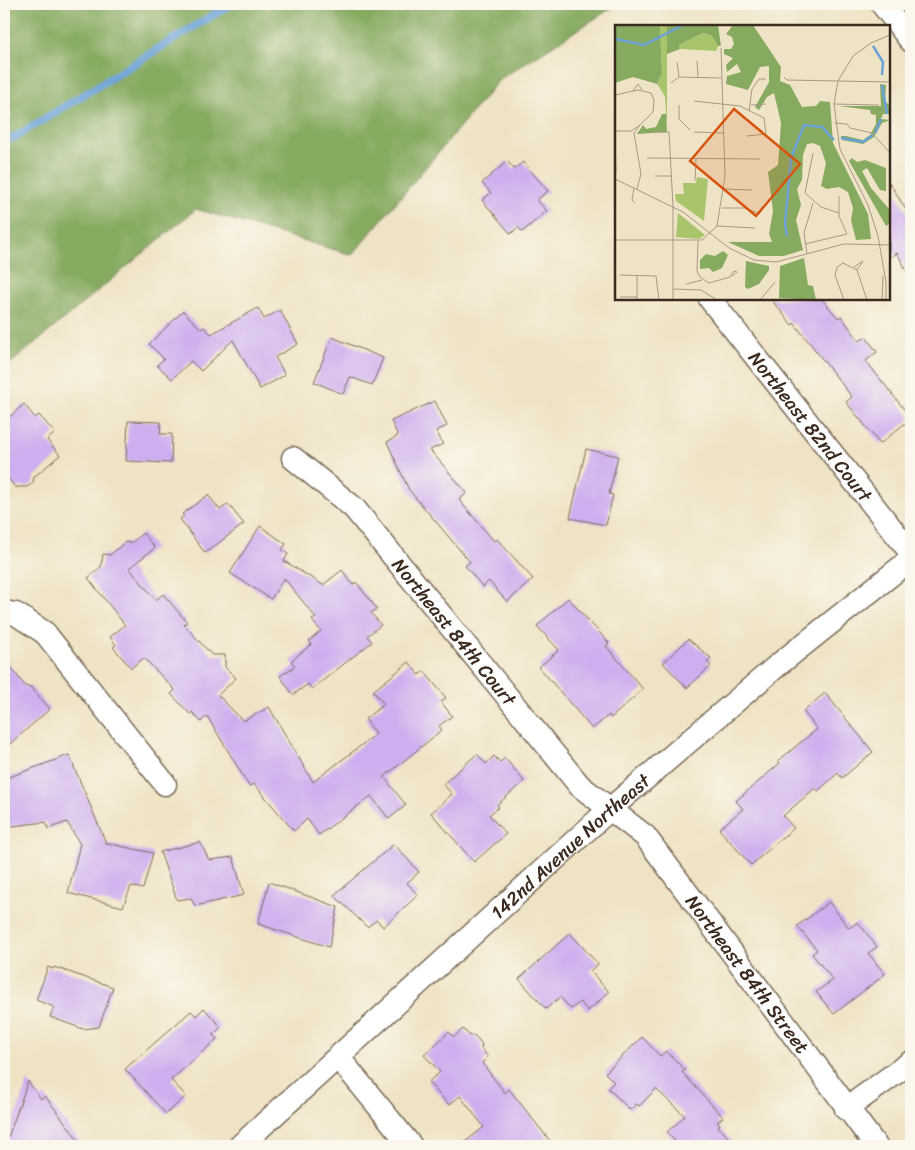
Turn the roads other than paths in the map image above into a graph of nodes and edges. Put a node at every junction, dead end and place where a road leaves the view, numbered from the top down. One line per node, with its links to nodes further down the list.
1 (882, 4): 2 (street)
2 (911, 40)
3 (711, 300): 5 (street, Northeast 82nd Court)
4 (293, 458): 9 (street, Northeast 84th Court)
5 (911, 553)
6 (911, 559): 9 (street, 142nd Avenue Northeast)
7 (4, 612): 8 (street)
8 (165, 784)
9 (610, 809): 10 (street, 142nd Avenue Northeast); 12 (street, Northeast 84th Street)
10 (339, 1058): 13 (street, 142nd Avenue Northeast); 14 (street)
11 (911, 1062): 12 (street)
12 (846, 1109): 15 (street, Northeast 84th Street)
13 (240, 1146)
14 (411, 1146)
15 (876, 1146)

